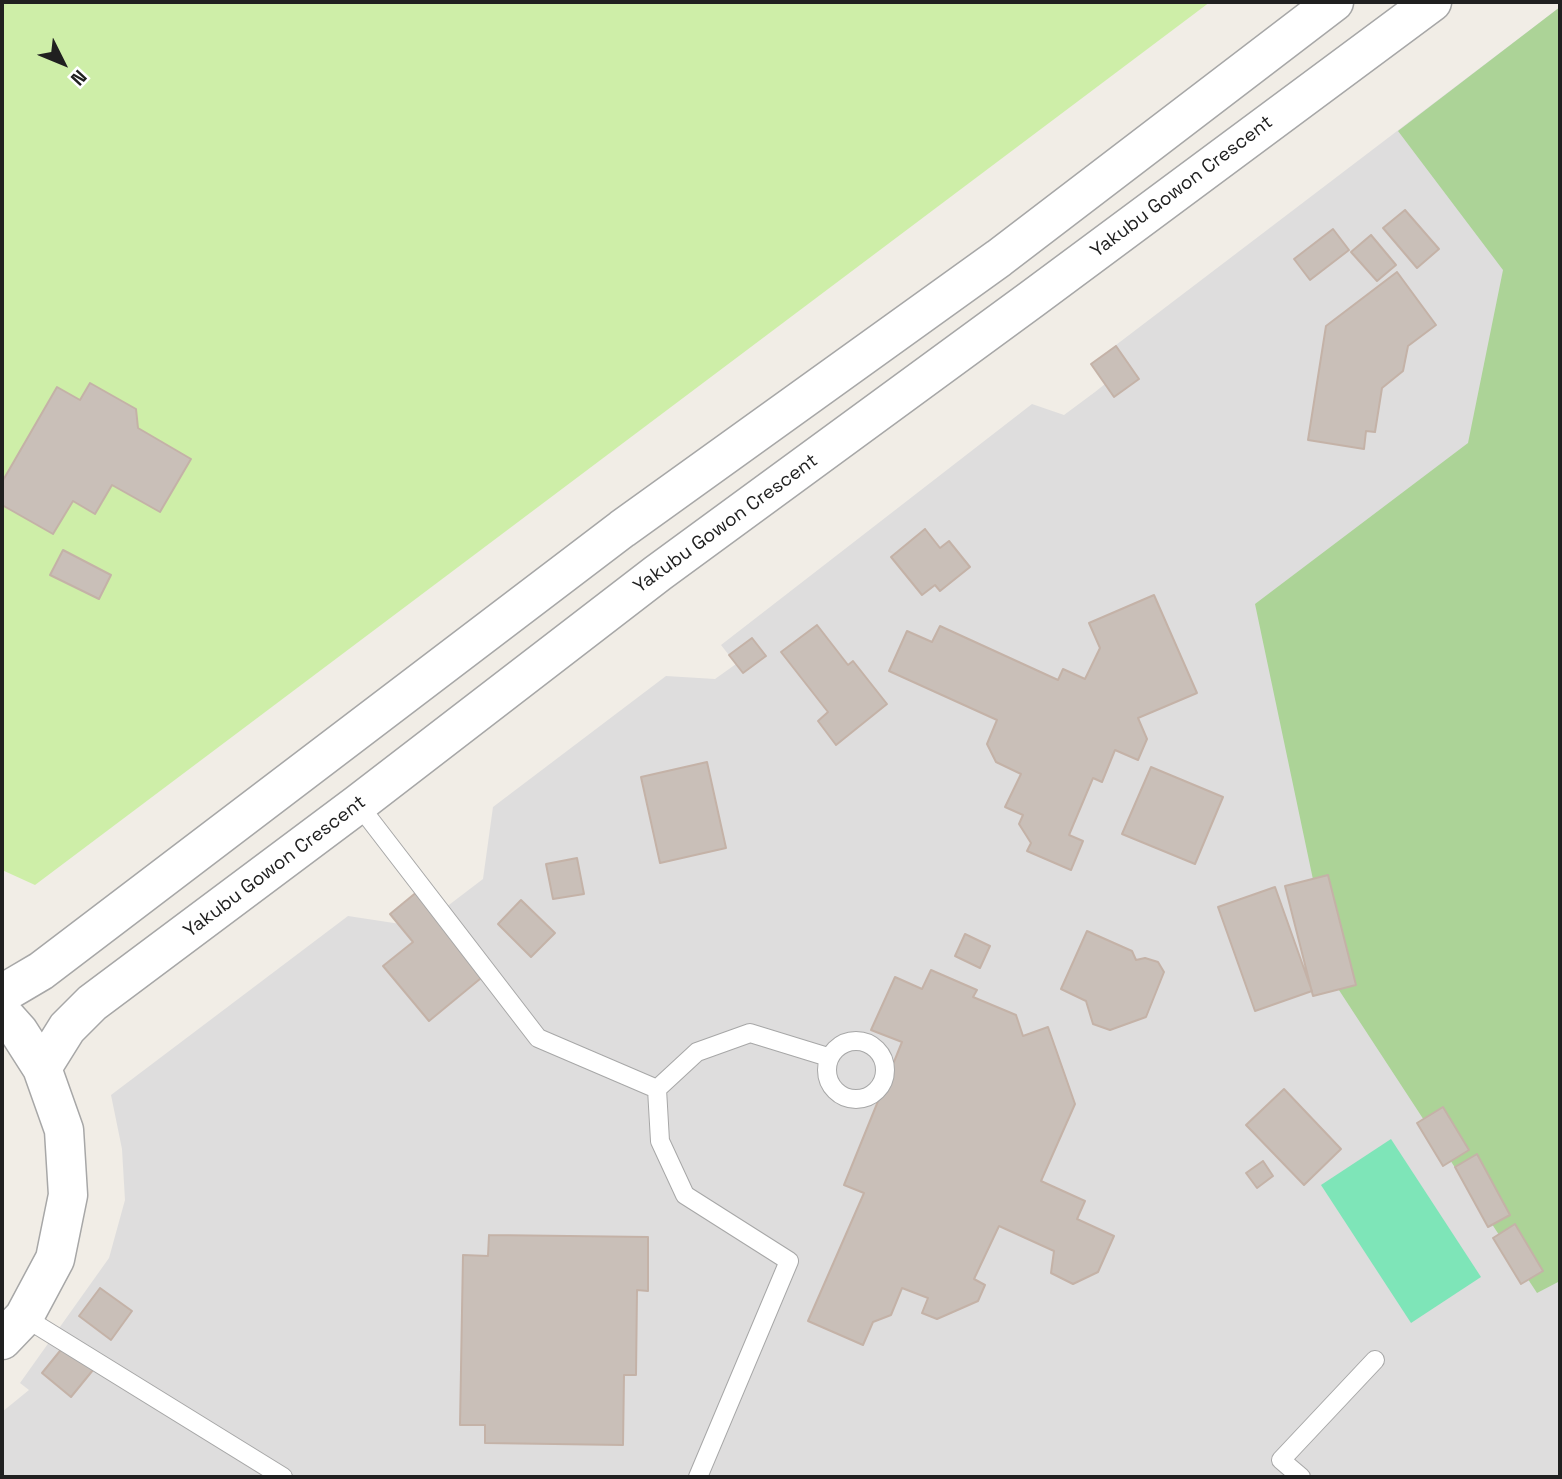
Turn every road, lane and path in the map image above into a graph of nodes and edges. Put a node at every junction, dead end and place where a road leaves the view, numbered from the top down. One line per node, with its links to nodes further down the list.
1 (1334, 2): 4 (street)
2 (1432, 2): 3 (street, Yakubu Gowon Crescent)
3 (358, 804): 7 (street, Yakubu Gowon Crescent); 8 (lane)
4 (2, 994)
5 (2, 1013): 7 (street)
6 (828, 1057): 8 (lane)
7 (42, 1068): 9 (street)
8 (657, 1089): 12 (lane)
9 (13, 1329): 11 (lane)
10 (1375, 1360): 13 (lane)
11 (284, 1477)
12 (698, 1477)
13 (1301, 1477)

